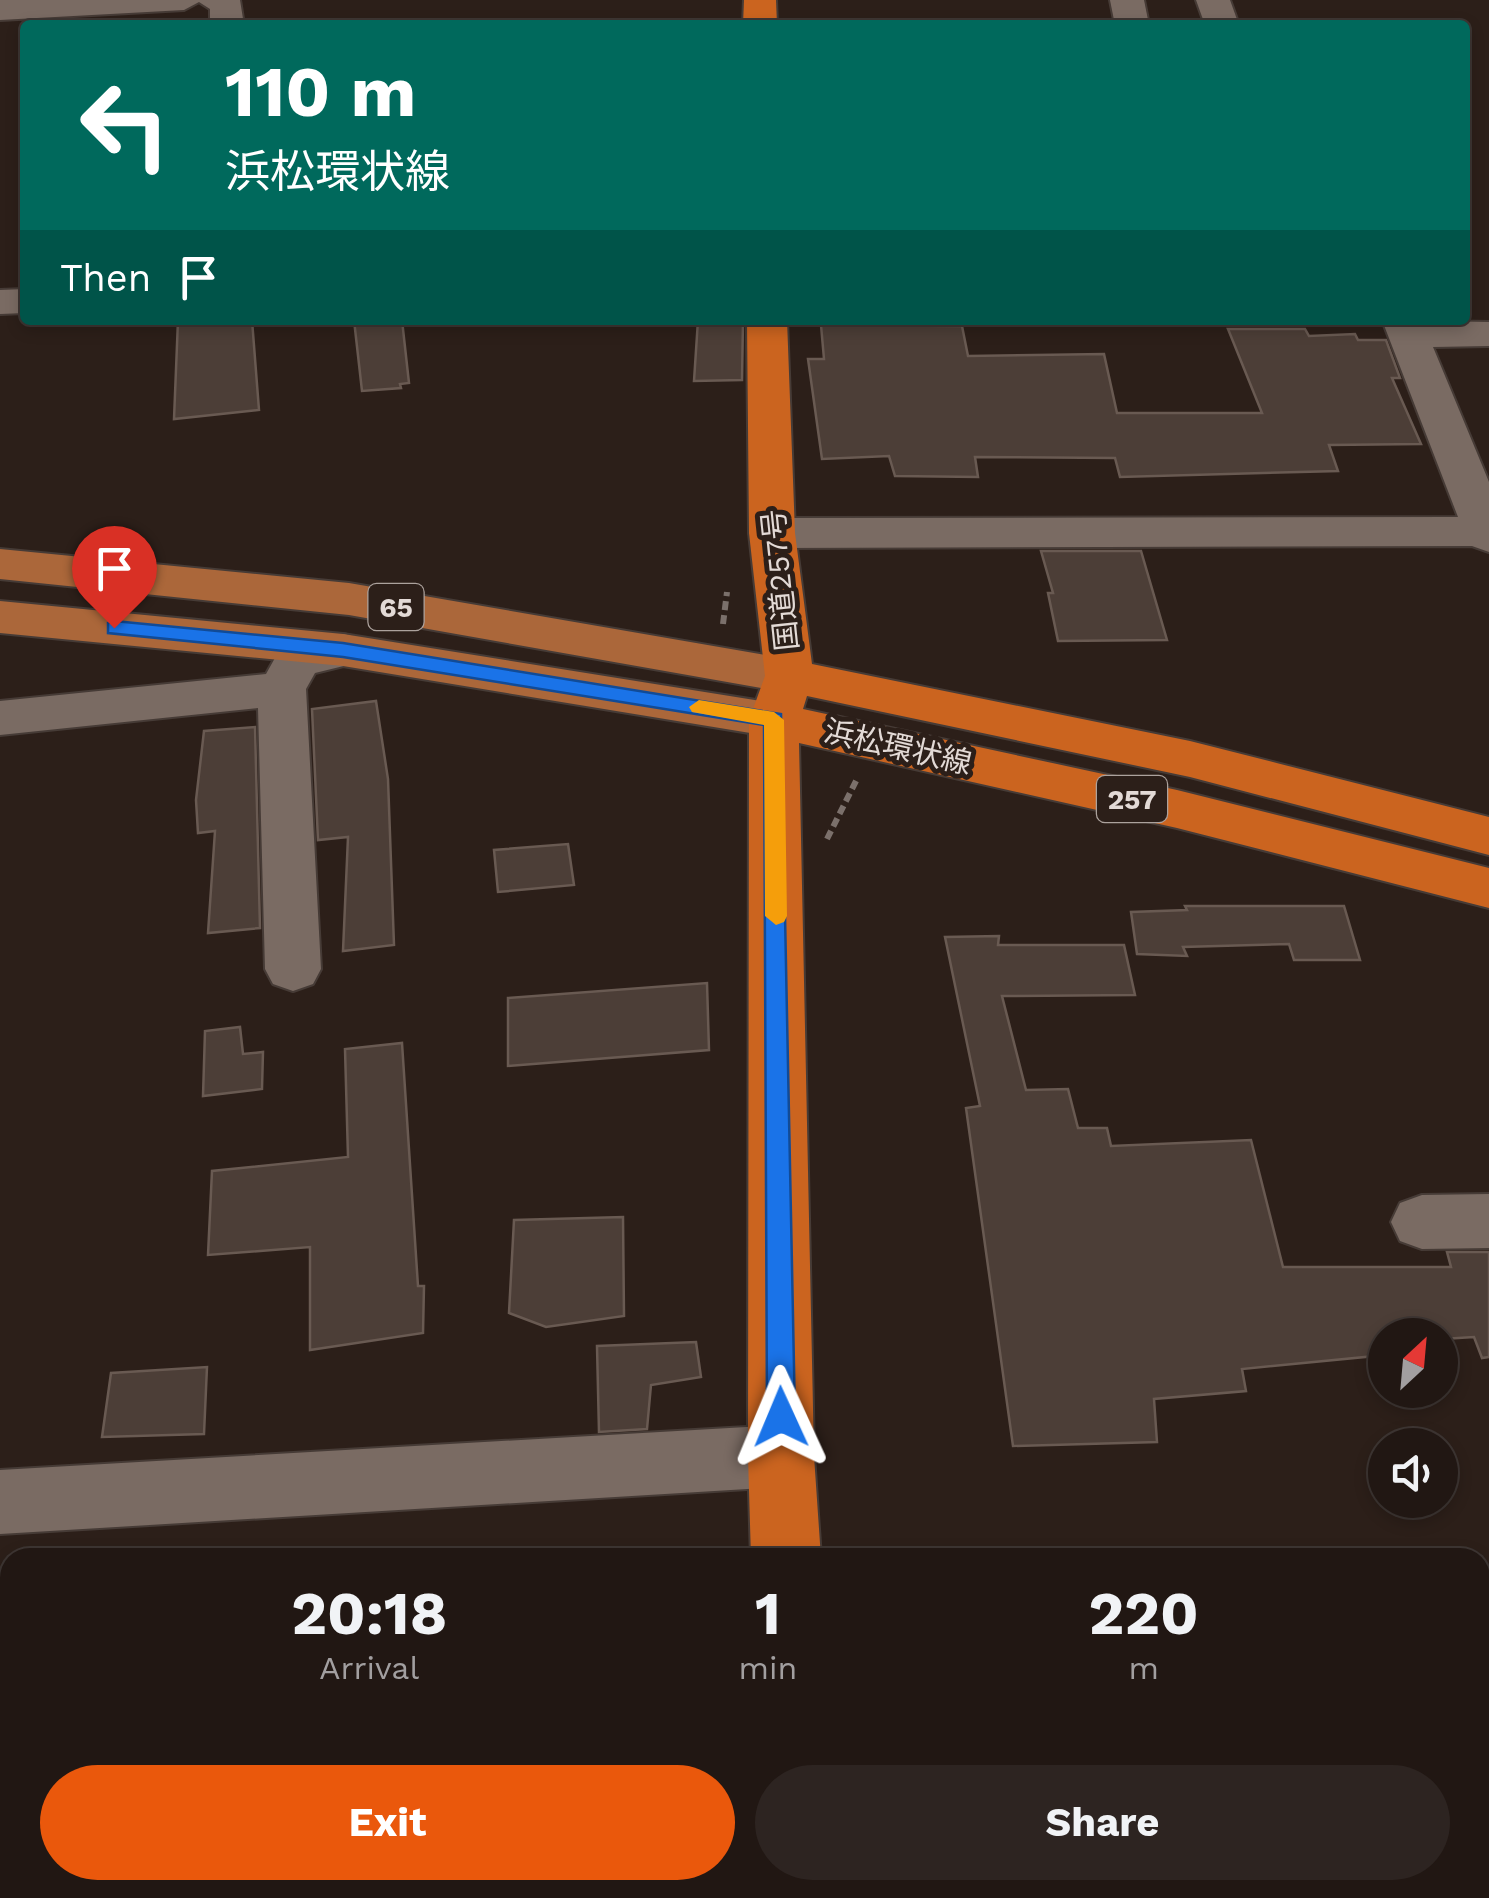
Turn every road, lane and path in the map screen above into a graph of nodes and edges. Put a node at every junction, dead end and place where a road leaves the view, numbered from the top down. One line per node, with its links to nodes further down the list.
1 (184, 0): 3 (street)
2 (214, 0): 4 (street)
3 (0, 10)
4 (227, 20)
5 (767, 325): 8 (highway, 国道257号)
6 (1405, 328): 7 (street); 9 (street)
7 (1489, 334)
8 (772, 533): 9 (street); 16 (highway, 国道257号)
9 (1488, 534)
10 (0, 564): 16 (main road, 浜松環状線 / 65)
11 (730, 576): 13 (path)
12 (0, 617): 14 (main road, 浜松環状線 / 65)
13 (723, 624)
14 (343, 650): 15 (street); 16 (main road, 浜松環状線 / 65)
15 (282, 689): 17 (street); 22 (street)
16 (781, 698): 19 (highway, 浜松環状線 / 257); 21 (highway, 浜松環状線 / 257); 25 (highway, 国道257号)
17 (0, 718)
18 (866, 762): 20 (path)
19 (1489, 836)
20 (825, 842)
21 (1489, 888)
22 (292, 969)
23 (1489, 1221): 24 (street)
24 (1422, 1222)
25 (781, 1456): 26 (street); 27 (highway, 国道257号)
26 (0, 1502)
27 (786, 1548)

